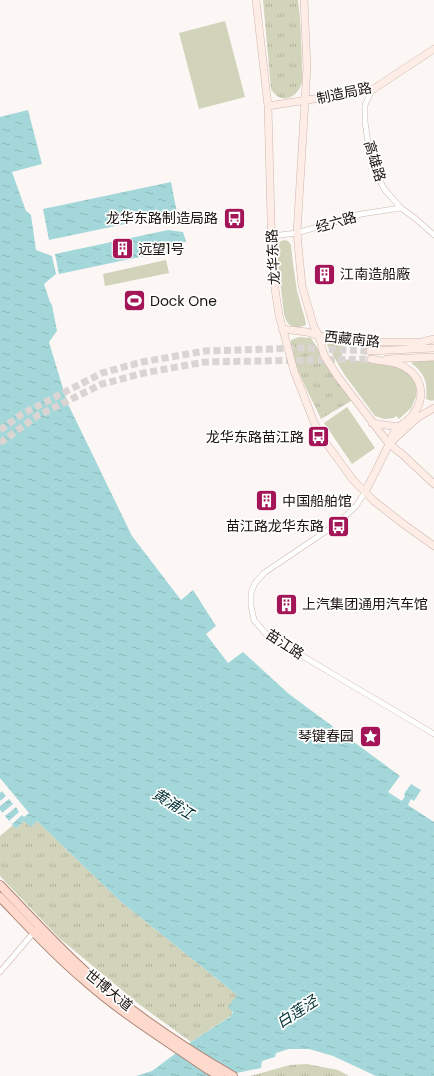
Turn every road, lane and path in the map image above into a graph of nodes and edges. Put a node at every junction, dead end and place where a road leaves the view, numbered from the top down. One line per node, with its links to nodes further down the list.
1 (256, 0): 6 (main road, 龙华东路)
2 (304, 0): 5 (main road, 龙华东路)
3 (434, 50): 4 (main road, 制造局路)
4 (372, 90): 5 (main road, 制造局路); 7 (street, 高雄路)
5 (306, 101): 6 (main road, 制造局路); 8 (main road, 龙华东路)
6 (268, 106): 10 (main road, 龙华东路)
7 (401, 208): 8 (street, 经六路); 9 (street, 高雄路)
8 (297, 233): 10 (street, 经六路); 12 (main road, 龙华东路)
9 (434, 235)
10 (272, 236): 11 (main road, 龙华东路)
11 (282, 329): 12 (main road, 西藏南路); 22 (main road, 龙华东路)
12 (319, 336): 13 (main road, 西藏南路); 18 (main road, 龙华东路)
13 (434, 340)
14 (434, 348): 15 (main road)
15 (371, 355): 16 (main road, 西藏南路); 19 (main road, 西藏南路)
16 (434, 357)
17 (434, 408): 20 (main road, 西藏南路)
18 (372, 423): 19 (main road); 20 (main road, 龙华东路)
19 (398, 427): 20 (main road, 西藏南路)
20 (389, 444): 21 (main road, 龙华东路); 22 (main road, 西藏南路)
21 (434, 484)
22 (365, 492): 23 (main road, 龙华东路); 24 (street, 苗江路)
23 (434, 546)
24 (434, 734)
25 (0, 885): 27 (main road, 世博大道)
26 (0, 898): 27 (main road, 世博大道)
27 (37, 929): 28 (street); 29 (main road, 世博大道)
28 (0, 972)
29 (126, 1009): 30 (main road, 世博大道); 31 (main road, 世博大道)
30 (220, 1076)
31 (233, 1076)

